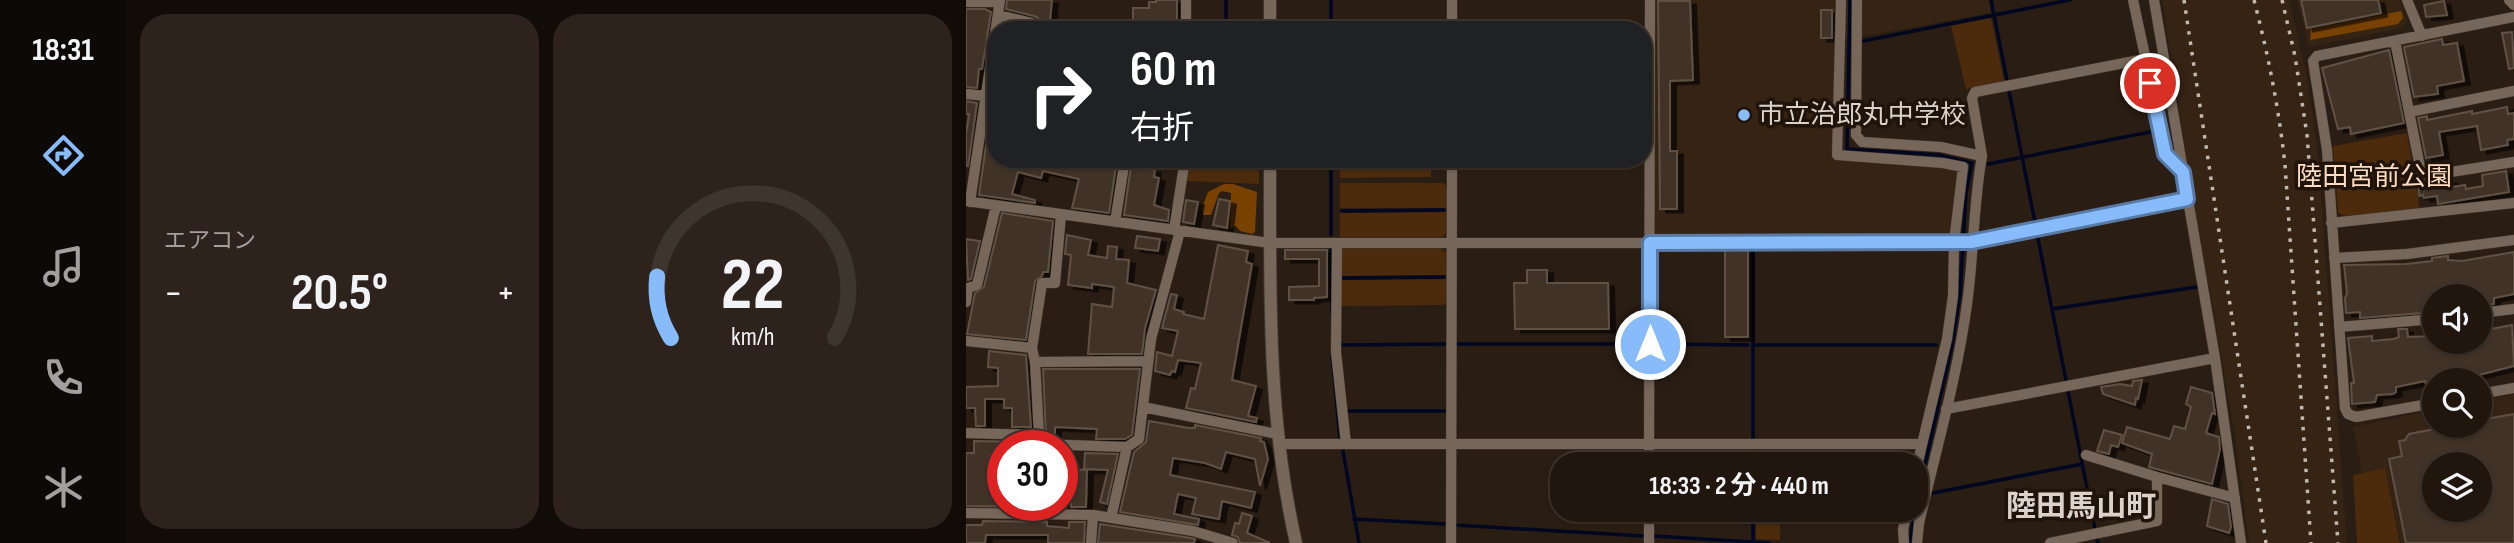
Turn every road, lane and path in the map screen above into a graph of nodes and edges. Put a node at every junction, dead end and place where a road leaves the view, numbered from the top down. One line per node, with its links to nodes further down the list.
1 (1186, 0): 18 (street)
2 (1270, 0): 19 (street)
3 (1452, 0): 20 (street)
4 (1650, 0): 21 (street)
5 (1841, 0): 47 (street)
6 (1857, 0): 30 (street)
7 (2133, 0): 24 (street)
8 (2154, 0): 37 (street)
9 (2407, 0): 22 (street)
10 (2509, 0): 13 (street)
11 (1000, 1): 12 (street); 14 (street)
12 (966, 2)
13 (2514, 5)
14 (998, 15): 16 (street); 17 (street)
15 (2514, 17): 22 (street)
16 (997, 21)
17 (1024, 21)
18 (1186, 21)
19 (1270, 21)
20 (1452, 21)
21 (1649, 21)
22 (2422, 36): 23 (street)
23 (2395, 41): 28 (street); 44 (street)
24 (2145, 59): 30 (street); 37 (street)
25 (2514, 91): 28 (street)
26 (966, 94): 27 (street)
27 (987, 96)
28 (2409, 112): 31 (street)
29 (987, 114): 39 (street)
30 (1982, 156): 47 (street)
31 (2514, 162)
32 (1124, 168): 43 (street)
33 (1184, 168): 45 (street)
34 (1270, 168): 48 (street)
35 (1452, 168): 50 (street)
36 (1648, 168): 51 (street)
37 (2183, 172): 38 (street)
38 (2187, 199): 47 (street); 60 (street)
39 (968, 201): 41 (street)
40 (2514, 203): 44 (street)
41 (996, 206): 42 (street); 53 (street)
42 (1061, 215): 43 (street); 59 (street)
43 (1115, 222): 45 (street)
44 (2331, 223): 52 (street)
45 (1177, 231): 48 (street); 61 (street)
46 (2514, 240): 52 (street)
47 (1962, 242): 51 (street); 67 (street); 76 (street)
48 (1270, 243): 49 (street); 71 (street)
49 (1337, 243): 50 (street); 73 (street)
50 (1452, 243): 51 (street); 74 (street)
51 (1650, 243): 75 (street)
52 (2334, 258): 57 (street)
53 (966, 302)
54 (2514, 309): 55 (street)
55 (2492, 312)
56 (2422, 320): 57 (street)
57 (2339, 327): 65 (street)
58 (966, 341): 59 (street)
59 (1032, 348): 62 (street)
60 (2215, 358): 67 (street); 82 (street)
61 (1148, 361): 62 (street); 66 (street)
62 (1035, 362): 68 (street)
63 (2514, 388): 64 (street)
64 (2492, 392)
65 (2422, 405)
66 (1143, 407): 71 (street); 77 (street)
67 (1946, 409): 98 (street)
68 (1038, 430)
69 (966, 433): 70 (street)
70 (987, 436)
71 (1278, 439): 73 (street); 94 (street)
72 (1078, 444): 77 (street)
73 (1346, 444): 74 (street)
74 (1452, 444): 75 (street); 95 (street)
75 (1650, 444): 76 (street); 78 (street)
76 (1922, 444): 79 (street)
77 (1127, 447): 87 (street)
78 (1650, 452)
79 (1920, 452)
80 (2086, 455): 81 (street)
81 (2157, 477): 82 (street); 99 (street)
82 (2235, 498): 100 (street)
83 (987, 512): 84 (street)
84 (966, 513)
85 (1078, 514): 86 (street)
86 (1094, 516): 87 (street); 91 (street)
87 (1111, 517): 90 (street)
88 (1649, 522): 96 (street)
89 (1905, 522): 97 (street)
90 (1193, 531): 92 (street); 93 (street)
91 (1091, 543)
92 (1191, 543)
93 (1233, 543)
94 (1296, 543)
95 (1451, 543)
96 (1649, 543)
97 (1904, 543)
98 (1917, 543)
99 (2050, 543)
100 (2241, 543)

